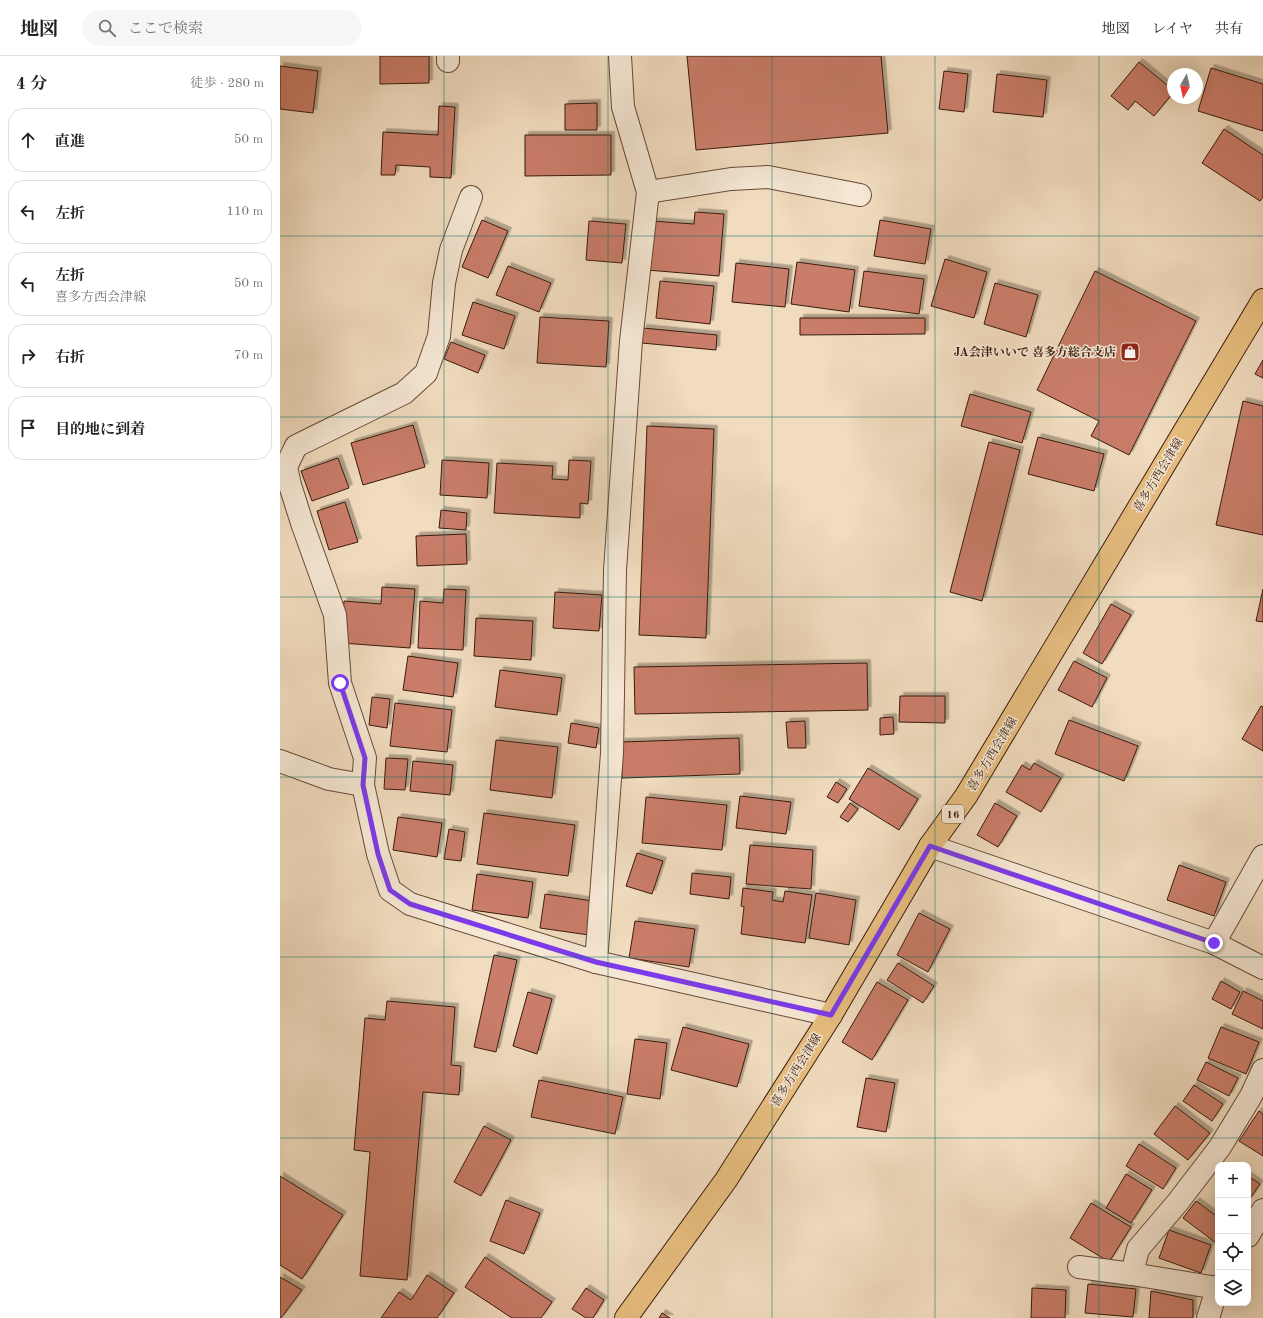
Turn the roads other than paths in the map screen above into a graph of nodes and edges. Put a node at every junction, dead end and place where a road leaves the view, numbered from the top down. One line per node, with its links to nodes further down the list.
1 (620, 56): 2 (street)
2 (648, 192): 3 (street); 11 (street)
3 (860, 195)
4 (471, 197): 7 (street)
5 (1263, 300): 8 (main road, 喜多方西会津線 / 16)
6 (280, 761): 7 (street)
7 (363, 785): 11 (street)
8 (930, 846): 10 (street); 13 (main road, 喜多方西会津線 / 16)
9 (1263, 856): 10 (street)
10 (1214, 943): 12 (street)
11 (596, 962): 13 (street)
12 (1263, 968)
13 (831, 1015): 21 (main road, 喜多方西会津線 / 16)
14 (1263, 1070): 18 (street)
15 (1263, 1210): 16 (street)
16 (1249, 1234)
17 (1079, 1267): 18 (street)
18 (1132, 1274): 19 (street)
19 (1215, 1287)
20 (1215, 1296): 22 (street)
21 (626, 1318)
22 (1208, 1318)

